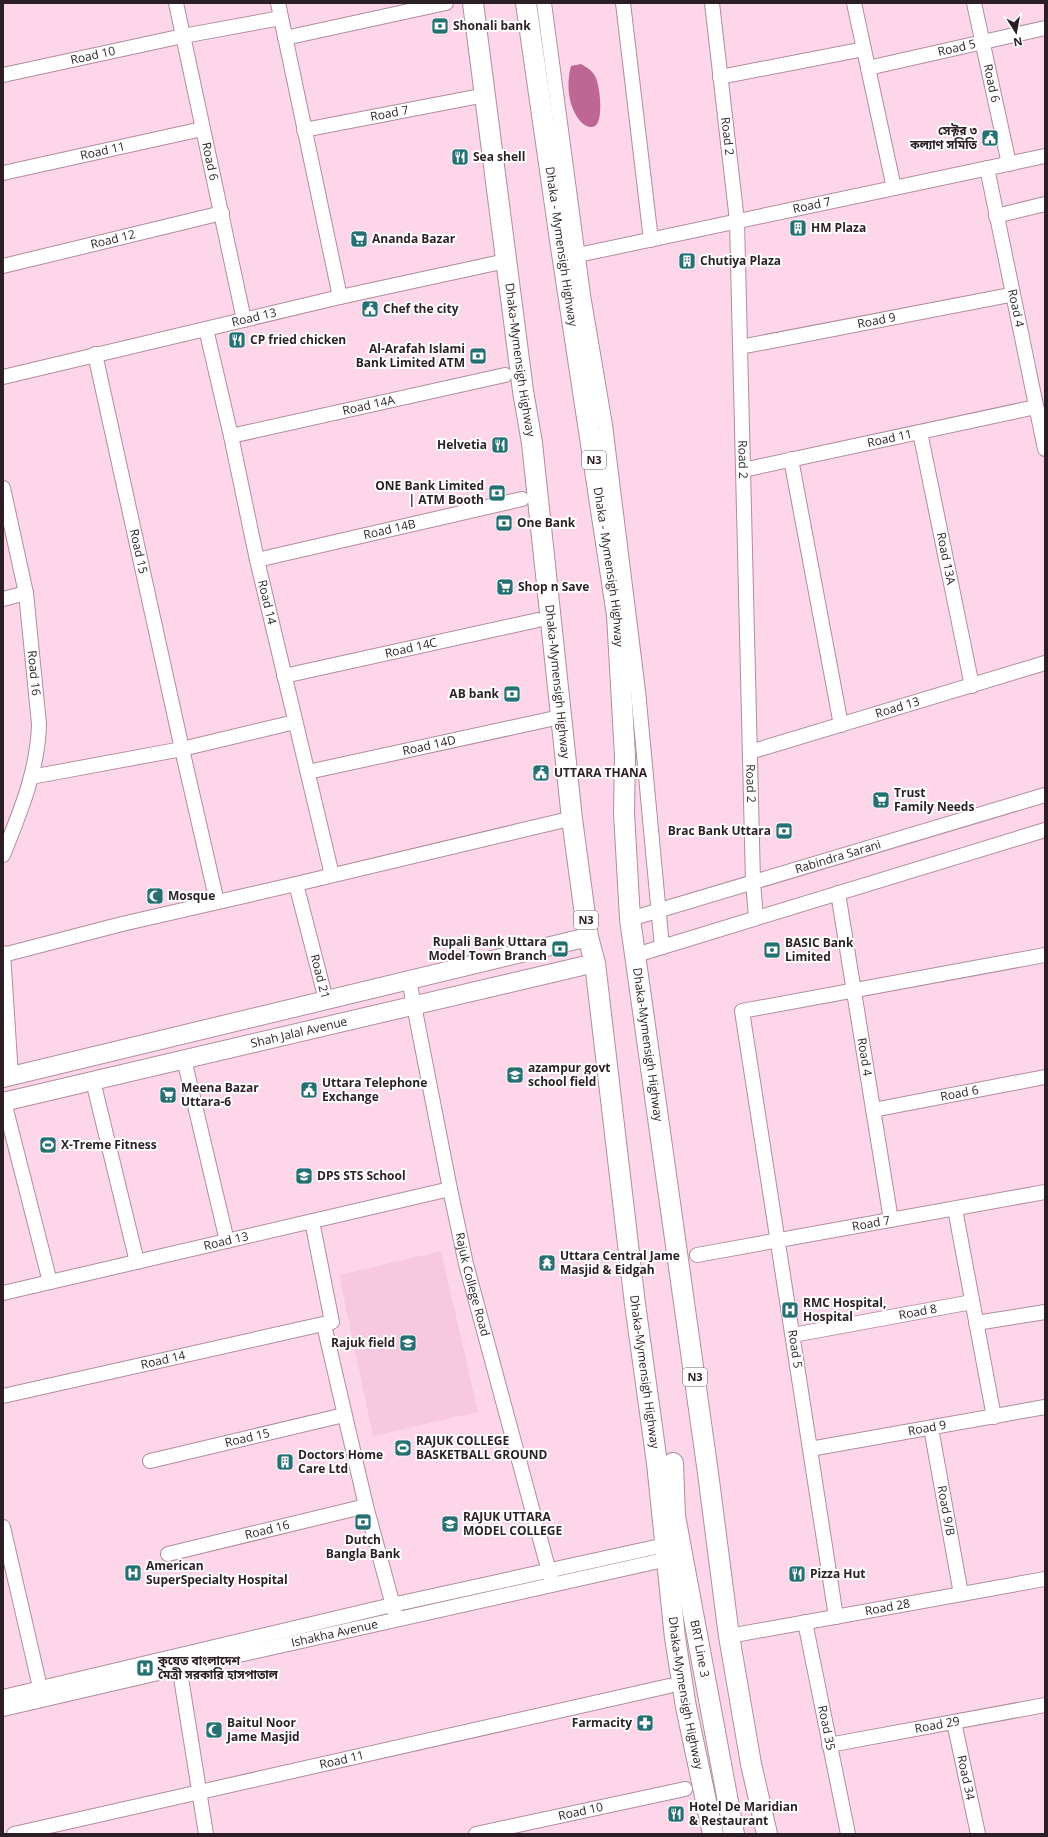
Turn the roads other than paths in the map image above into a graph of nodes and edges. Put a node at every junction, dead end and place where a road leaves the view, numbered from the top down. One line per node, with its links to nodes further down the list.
1 (176, 3): 13 (street, Road 6)
2 (278, 3): 11 (street)
3 (446, 3): 14 (street)
4 (473, 3): 34 (highway, Dhaka-Mymensigh Highway / N3)
5 (526, 3): 76 (highway, Dhaka - Mymensigh Highway / N3)
6 (544, 3): 33 (street)
7 (623, 3): 32 (street)
8 (712, 3): 19 (street, Road 2)
9 (854, 3): 16 (street)
10 (974, 3): 15 (street, Road 6)
11 (281, 18): 13 (street, Road 10); 14 (street)
12 (1045, 28): 15 (street, Road 5)
13 (183, 36): 18 (street, Road 10); 21 (street, Road 6)
14 (285, 38): 22 (street)
15 (982, 42): 17 (street, Road 5); 24 (street, Road 6)
16 (864, 49): 17 (street); 19 (street)
17 (868, 68): 27 (street)
18 (3, 75)
19 (720, 77): 31 (street, Road 2)
20 (475, 96): 22 (street, Road 7)
21 (202, 129): 26 (street, Road 11); 29 (street, Road 6)
22 (304, 130): 36 (street)
23 (1045, 156): 24 (street, Road 7)
24 (1009, 164): 25 (street, Road 7)
25 (986, 168): 27 (street, Road 7); 30 (street, Road 4)
26 (3, 173)
27 (894, 188): 31 (street, Road 7)
28 (1045, 204): 30 (street)
29 (222, 213): 35 (street, Road 12); 38 (street, Road 6)
30 (996, 216): 37 (street, Road 4)
31 (737, 222): 32 (street, Road 7); 40 (street, Road 2)
32 (652, 240): 33 (street, Road 7)
33 (578, 255): 74 (street)
34 (506, 261): 36 (street, Road 13); 77 (highway, Dhaka-Mymensigh Highway / N3)
35 (3, 266)
36 (340, 297): 38 (street, Road 13)
37 (1014, 297): 40 (street, Road 9); 44 (street, Road 4)
38 (244, 320): 39 (street, Road 13)
39 (206, 328): 41 (street, Road 13); 46 (street, Road 14)
40 (740, 347): 49 (street, Road 2)
41 (95, 354): 43 (street, Road 13); 62 (street, Road 15)
42 (505, 375): 46 (street, Road 14A)
43 (3, 377)
44 (1037, 409): 45 (street, Road 11); 47 (street, Road 4)
45 (920, 432): 48 (street, Road 11); 58 (street, Road 13A)
46 (231, 436): 52 (street, Road 14)
47 (1045, 449)
48 (791, 459): 49 (street, Road 11); 61 (street)
49 (743, 470): 63 (street, Road 2)
50 (3, 488): 53 (street, Road 16)
51 (522, 499): 52 (street, Road 14B)
52 (257, 560): 57 (street, Road 14)
53 (26, 593): 54 (street); 65 (street, Road 16)
54 (3, 599)
55 (538, 620): 57 (street, Road 14C)
56 (1045, 664): 58 (street, Road 13)
57 (284, 676): 60 (street, Road 14)
58 (972, 686): 61 (street, Road 13)
59 (551, 720): 64 (street, Road 14D)
60 (295, 722): 62 (street); 64 (street, Road 14)
61 (841, 725): 63 (street, Road 13)
62 (182, 748): 65 (street); 73 (street, Road 15)
63 (750, 752): 71 (street, Road 2)
64 (308, 772): 70 (street, Road 14)
65 (31, 778): 69 (street, Road 16)
66 (1045, 794): 71 (street, Rabindra Sarani)
67 (564, 820): 70 (street, Road 21)
68 (1045, 830): 72 (street)
69 (3, 856)
70 (332, 875): 86 (street, Road 21)
71 (753, 882): 74 (street, Rabindra Sarani); 75 (street, Road 2)
72 (838, 893): 75 (street); 85 (street, Road 4)
73 (217, 902): 79 (street, Road 21); 86 (street, Road 21)
74 (658, 911): 76 (street, Rabindra Sarani); 78 (street)
75 (756, 918): 78 (street)
76 (630, 919): 80 (highway, Dhaka-Mymensigh Highway / N3)
77 (588, 937): 82 (highway, Dhaka-Mymensigh Highway / N3); 84 (main road, Shah Jalal Avenue)
78 (662, 947): 80 (street)
79 (3, 954): 83 (street)
80 (636, 955): 130 (highway, Dhaka-Mymensigh Highway / N3)
81 (1045, 955): 85 (street)
82 (594, 963): 87 (main road, Shah Jalal Avenue); 116 (highway, Dhaka-Mymensigh Highway / N3)
83 (4, 972): 89 (street)
84 (409, 980): 86 (main road, Shah Jalal Avenue); 87 (street, Rajuk College Road)
85 (853, 990): 93 (street, Road 4); 100 (street, Road 5)
86 (324, 993): 89 (main road, Shah Jalal Avenue)
87 (415, 1005): 88 (main road, Shah Jalal Avenue); 94 (street, Rajuk College Road)
88 (184, 1059): 91 (main road, Shah Jalal Avenue); 99 (street)
89 (7, 1077)
90 (1045, 1077): 93 (street, Road 6)
91 (92, 1081): 92 (main road, Shah Jalal Avenue); 102 (street)
92 (3, 1102): 103 (street)
93 (873, 1110): 97 (street, Road 4)
94 (450, 1189): 98 (street, Road 13); 122 (street, Rajuk College Road)
95 (1045, 1192): 96 (street, Road 7)
96 (955, 1209): 97 (street, Road 7); 105 (street)
97 (891, 1220): 100 (street, Road 7)
98 (312, 1221): 99 (street, Road 13); 108 (street)
99 (227, 1241): 102 (street, Road 13)
100 (778, 1241): 101 (street, Road 7); 109 (street, Road 5)
101 (697, 1255)
102 (137, 1262): 103 (street, Road 13)
103 (50, 1282): 104 (street, Road 13)
104 (3, 1293)
105 (972, 1302): 107 (street); 109 (street, Road 8)
106 (1045, 1312): 107 (street)
107 (976, 1323): 113 (street)
108 (324, 1324): 110 (street, Road 14); 112 (street)
109 (793, 1335): 115 (street, Road 5)
110 (3, 1396)
111 (1045, 1408): 113 (street, Road 9)
112 (344, 1415): 117 (street, Road 15); 118 (street)
113 (994, 1417): 114 (street, Road 9)
114 (931, 1428): 115 (street, Road 9); 125 (street, Road 9/B)
115 (810, 1449): 127 (street, Road 5)
116 (665, 1460): 120 (highway, Dhaka-Mymensigh Highway / N3); 145 (highway, BRT Line 3)
117 (150, 1461)
118 (366, 1506): 121 (street, Road 16); 126 (street)
119 (3, 1527): 133 (street)
120 (666, 1553): 122 (street); 124 (street, Ishakha Avenue); 144 (highway, Dhaka-Mymensigh Highway / N3)
121 (168, 1554)
122 (549, 1571): 124 (street, Rajuk College Road); 126 (street)
123 (1045, 1579): 125 (street, Road 28)
124 (552, 1585): 128 (street, Ishakha Avenue)
125 (961, 1594): 127 (street, Road 28)
126 (392, 1605): 128 (street); 131 (street)
127 (836, 1617): 129 (street, Road 28)
128 (396, 1619): 131 (street, Ishakha Avenue)
129 (805, 1622): 130 (street, Road 28); 138 (street, Road 35)
130 (729, 1636): 146 (highway, Dhaka-Mymensigh Highway / N3)
131 (179, 1662): 133 (street, Ishakha Avenue); 140 (street)
132 (669, 1686): 140 (street, Road 11)
133 (41, 1695): 134 (street); 136 (street, Ishakha Avenue)
134 (3, 1697)
135 (1045, 1705): 137 (street, Road 29)
136 (3, 1709)
137 (954, 1722): 138 (street, Road 29); 148 (street, Road 34)
138 (830, 1745): 147 (street, Road 35)
139 (685, 1789): 143 (street, Road 10)
140 (199, 1792): 141 (street, Road 11); 142 (street)
141 (14, 1834)
142 (206, 1834)
143 (476, 1834)
144 (713, 1834)
145 (734, 1834)
146 (767, 1834)
147 (848, 1834)
148 (978, 1834)

